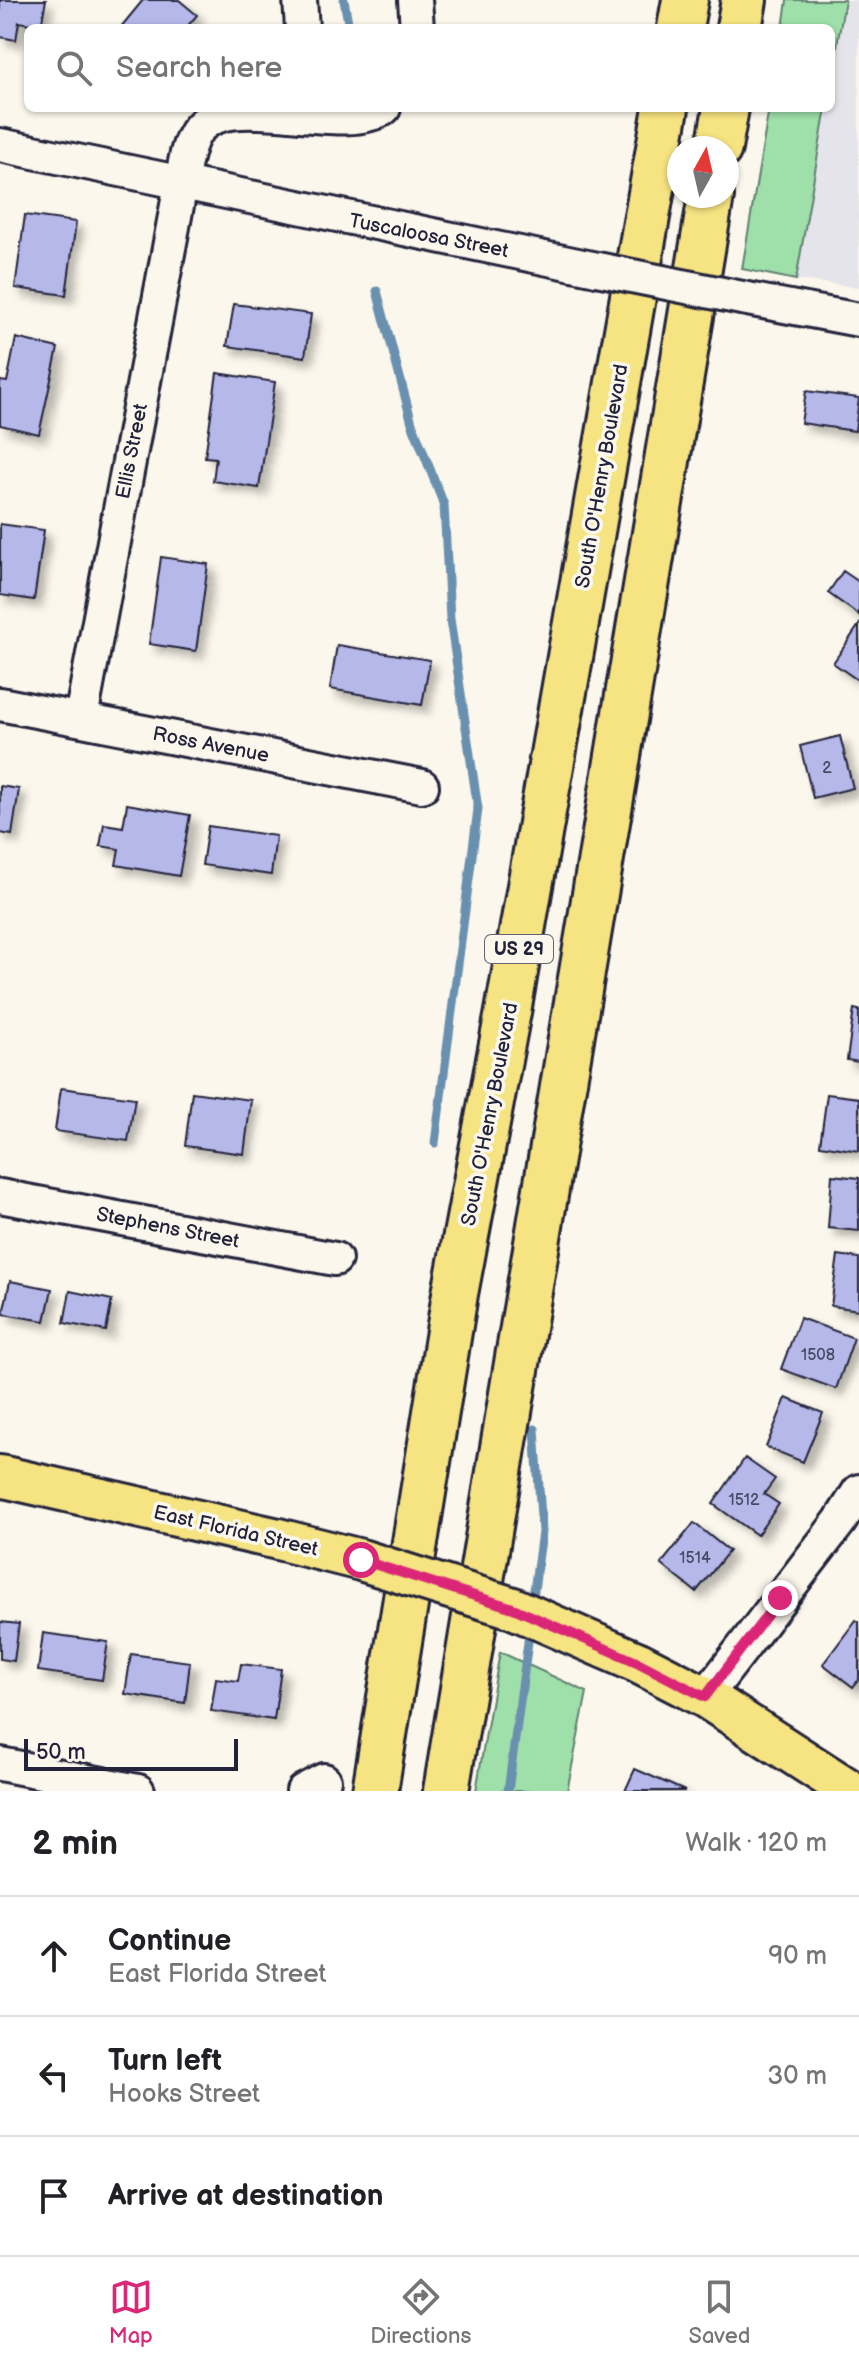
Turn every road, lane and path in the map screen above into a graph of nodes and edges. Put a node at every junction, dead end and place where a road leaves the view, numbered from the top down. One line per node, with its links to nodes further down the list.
1 (300, 0): 5 (street)
2 (415, 0): 6 (street)
3 (685, 0): 7 (highway)
4 (744, 0): 8 (highway)
5 (302, 24)
6 (417, 24)
7 (681, 24)
8 (740, 24)
9 (306, 112): 10 (street); 15 (street, Ellis Street)
10 (378, 112)
11 (665, 112): 29 (highway, South O'Henry Boulevard / US 29)
12 (725, 112): 13 (highway)
13 (721, 136)
14 (0, 145): 15 (street, Tuscaloosa Street)
15 (181, 184): 17 (street, Tuscaloosa Street, bridge); 19 (street, Ellis Street)
16 (709, 208): 30 (highway)
17 (859, 320)
18 (0, 704): 19 (street, Ross Avenue)
19 (81, 718): 20 (street, Ross Avenue)
20 (422, 786)
21 (0, 1196): 22 (street, Stephens Street)
22 (335, 1259)
23 (0, 1476): 25 (main road, East Florida Street, bridge)
24 (859, 1491): 25 (street)
25 (705, 1697): 31 (main road, East Florida Street)
26 (0, 1764): 27 (street)
27 (48, 1783): 28 (street)
28 (138, 1791)
29 (375, 1791)
30 (446, 1791)
31 (851, 1791)

